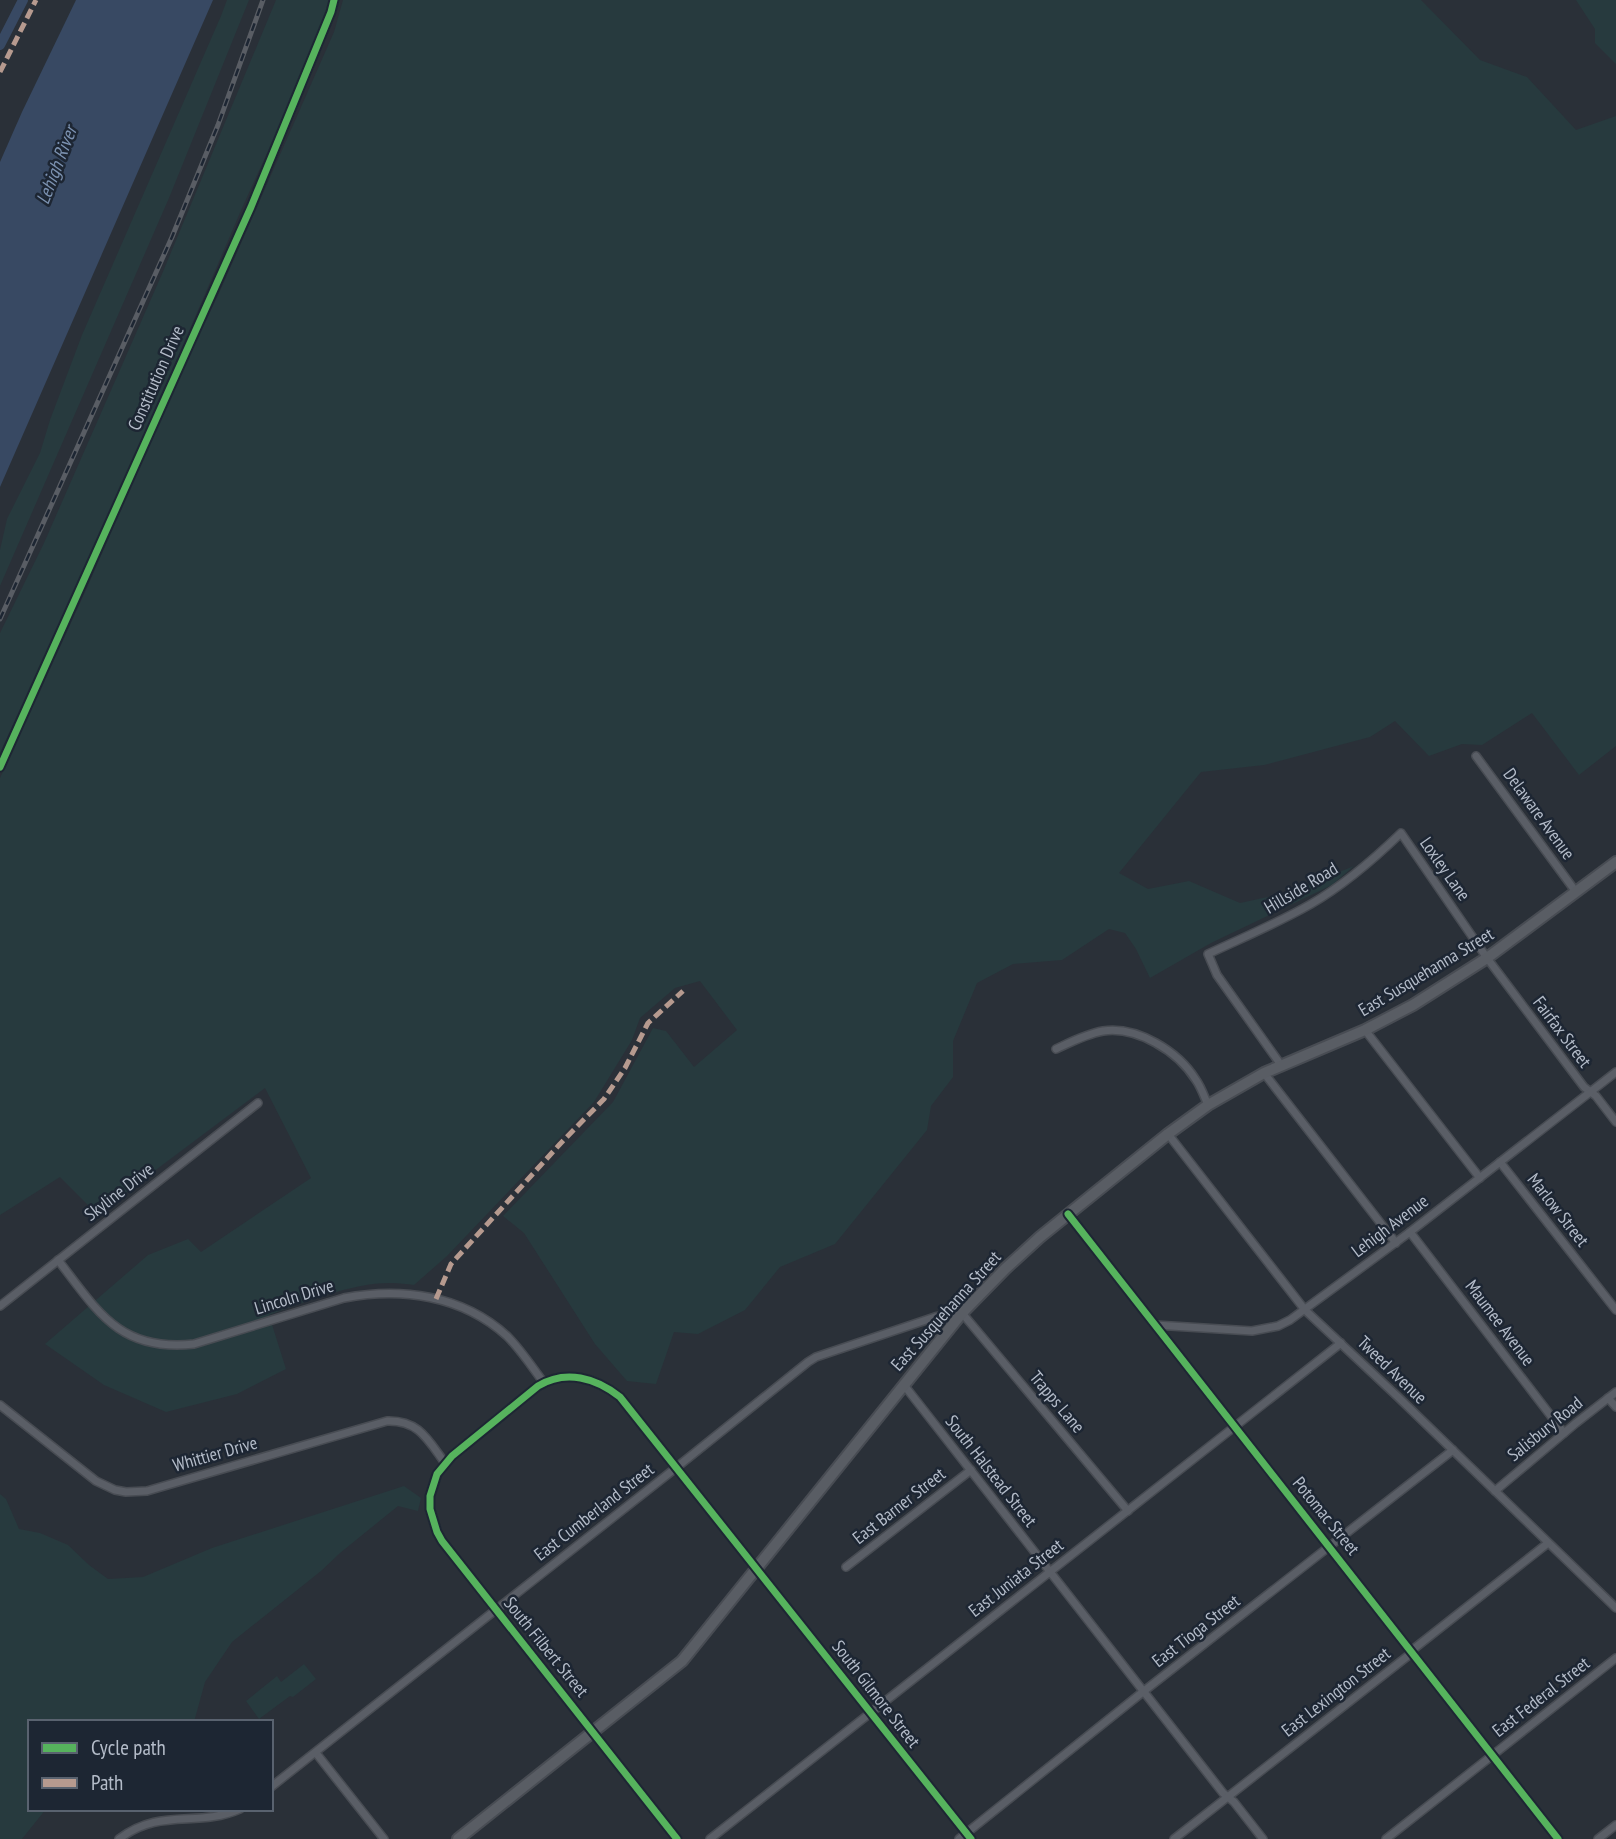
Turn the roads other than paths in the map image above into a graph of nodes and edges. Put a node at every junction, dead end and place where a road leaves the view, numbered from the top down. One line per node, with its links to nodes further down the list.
1 (334, 0): 3 (street, Constitution Drive)
2 (1476, 756): 6 (street, Delaware Avenue)
3 (0, 767)
4 (1401, 833): 7 (street, Loxley Lane); 10 (street, Hillside Road)
5 (1616, 862): 6 (main road, East Susquehanna Street)
6 (1576, 892): 7 (main road, East Susquehanna Street)
7 (1487, 958): 8 (main road, East Susquehanna Street); 13 (street, Fairfax Street)
8 (1365, 1030): 10 (main road, East Susquehanna Street); 19 (street)
9 (1056, 1049): 15 (street)
10 (1281, 1065): 12 (main road, East Susquehanna Street)
11 (1616, 1072): 13 (street, Lehigh Avenue)
12 (1264, 1073): 15 (main road, East Susquehanna Street); 22 (street)
13 (1590, 1092): 16 (street, Fairfax Street); 18 (street, Lehigh Avenue)
14 (258, 1104): 23 (street, Skyline Drive)
15 (1208, 1105): 17 (main road, East Susquehanna Street)
16 (1616, 1122)
17 (1168, 1134): 20 (main road, East Susquehanna Street); 25 (street, Tweed Avenue)
18 (1500, 1162): 19 (street, Lehigh Avenue); 26 (street, Marlow Street)
19 (1480, 1178): 21 (street, Lehigh Avenue)
20 (1069, 1214): 27 (main road, East Susquehanna Street); 28 (street, Potomac Street)
21 (1410, 1232): 22 (street, Lehigh Avenue); 37 (street, Maumee Avenue)
22 (1396, 1242): 25 (street, Lehigh Avenue)
23 (58, 1260): 24 (street, Skyline Drive); 30 (street, Lincoln Drive)
24 (0, 1306)
25 (1305, 1310): 28 (street, Lehigh Avenue); 29 (street, Tweed Avenue)
26 (1616, 1311)
27 (962, 1313): 31 (main road, East Susquehanna Street); 40 (street, East Cumberland Street); 43 (street, Trapps Lane)
28 (1156, 1325): 36 (street, Potomac Street)
29 (1341, 1343): 36 (street, East Juniata Street); 38 (street, Tweed Avenue)
30 (544, 1383): 39 (street); 40 (street)
31 (904, 1385): 41 (street, South Halstead Street); 47 (main road, East Susquehanna Street)
32 (1616, 1392): 33 (street, Salisbury Road)
33 (1608, 1398): 35 (street); 37 (street, Salisbury Road)
34 (0, 1405): 39 (street, Whittier Drive)
35 (1616, 1407)
36 (1235, 1427): 43 (street, East Juniata Street); 45 (street, Potomac Street)
37 (1564, 1433): 42 (street, Salisbury Road)
38 (1453, 1450): 42 (street, Tweed Avenue); 45 (street, East Tioga Street)
39 (444, 1463): 50 (street, South Filbert Street)
40 (677, 1467): 47 (street, South Gilmore Street); 50 (street, East Cumberland Street)
41 (971, 1470): 46 (street, East Barner Street); 48 (street, South Halstead Street)
42 (1495, 1491): 44 (street, Tweed Avenue)
43 (1128, 1511): 48 (street, East Juniata Street)
44 (1548, 1543): 49 (street, Tweed Avenue); 51 (street, East Lexington Street)
45 (1330, 1546): 51 (street, Potomac Street); 53 (street, East Tioga Street)
46 (846, 1567)
47 (757, 1568): 54 (street, South Gilmore Street); 55 (main road, East Susquehanna Street)
48 (1050, 1571): 53 (street, South Halstead Street); 54 (street, East Juniata Street)
49 (1616, 1608)
50 (496, 1610): 55 (street, South Filbert Street); 56 (street, East Cumberland Street)
51 (1411, 1651): 57 (street, Potomac Street); 59 (street, East Lexington Street)
52 (1616, 1658): 57 (street, East Federal Street)
53 (1144, 1691): 59 (street, South Halstead Street); 62 (street, East Tioga Street)
54 (870, 1713): 62 (street, South Gilmore Street); 67 (street, East Juniata Street)
55 (594, 1732): 65 (main road, East Susquehanna Street); 66 (street, South Filbert Street)
56 (316, 1752): 58 (street, East Cumberland Street); 64 (street)
57 (1493, 1754): 71 (street, East Federal Street); 72 (street, Potomac Street)
58 (273, 1785)
59 (1228, 1797): 69 (street, East Lexington Street); 70 (street, South Halstead Street)
60 (234, 1811): 63 (street)
61 (1616, 1825): 73 (street)
62 (969, 1836): 68 (street, East Tioga Street)
63 (119, 1839)
64 (384, 1839)
65 (458, 1839)
66 (677, 1839)
67 (710, 1839)
68 (959, 1839)
69 (1174, 1839)
70 (1263, 1839)
71 (1387, 1839)
72 (1558, 1839)
73 (1598, 1839)

